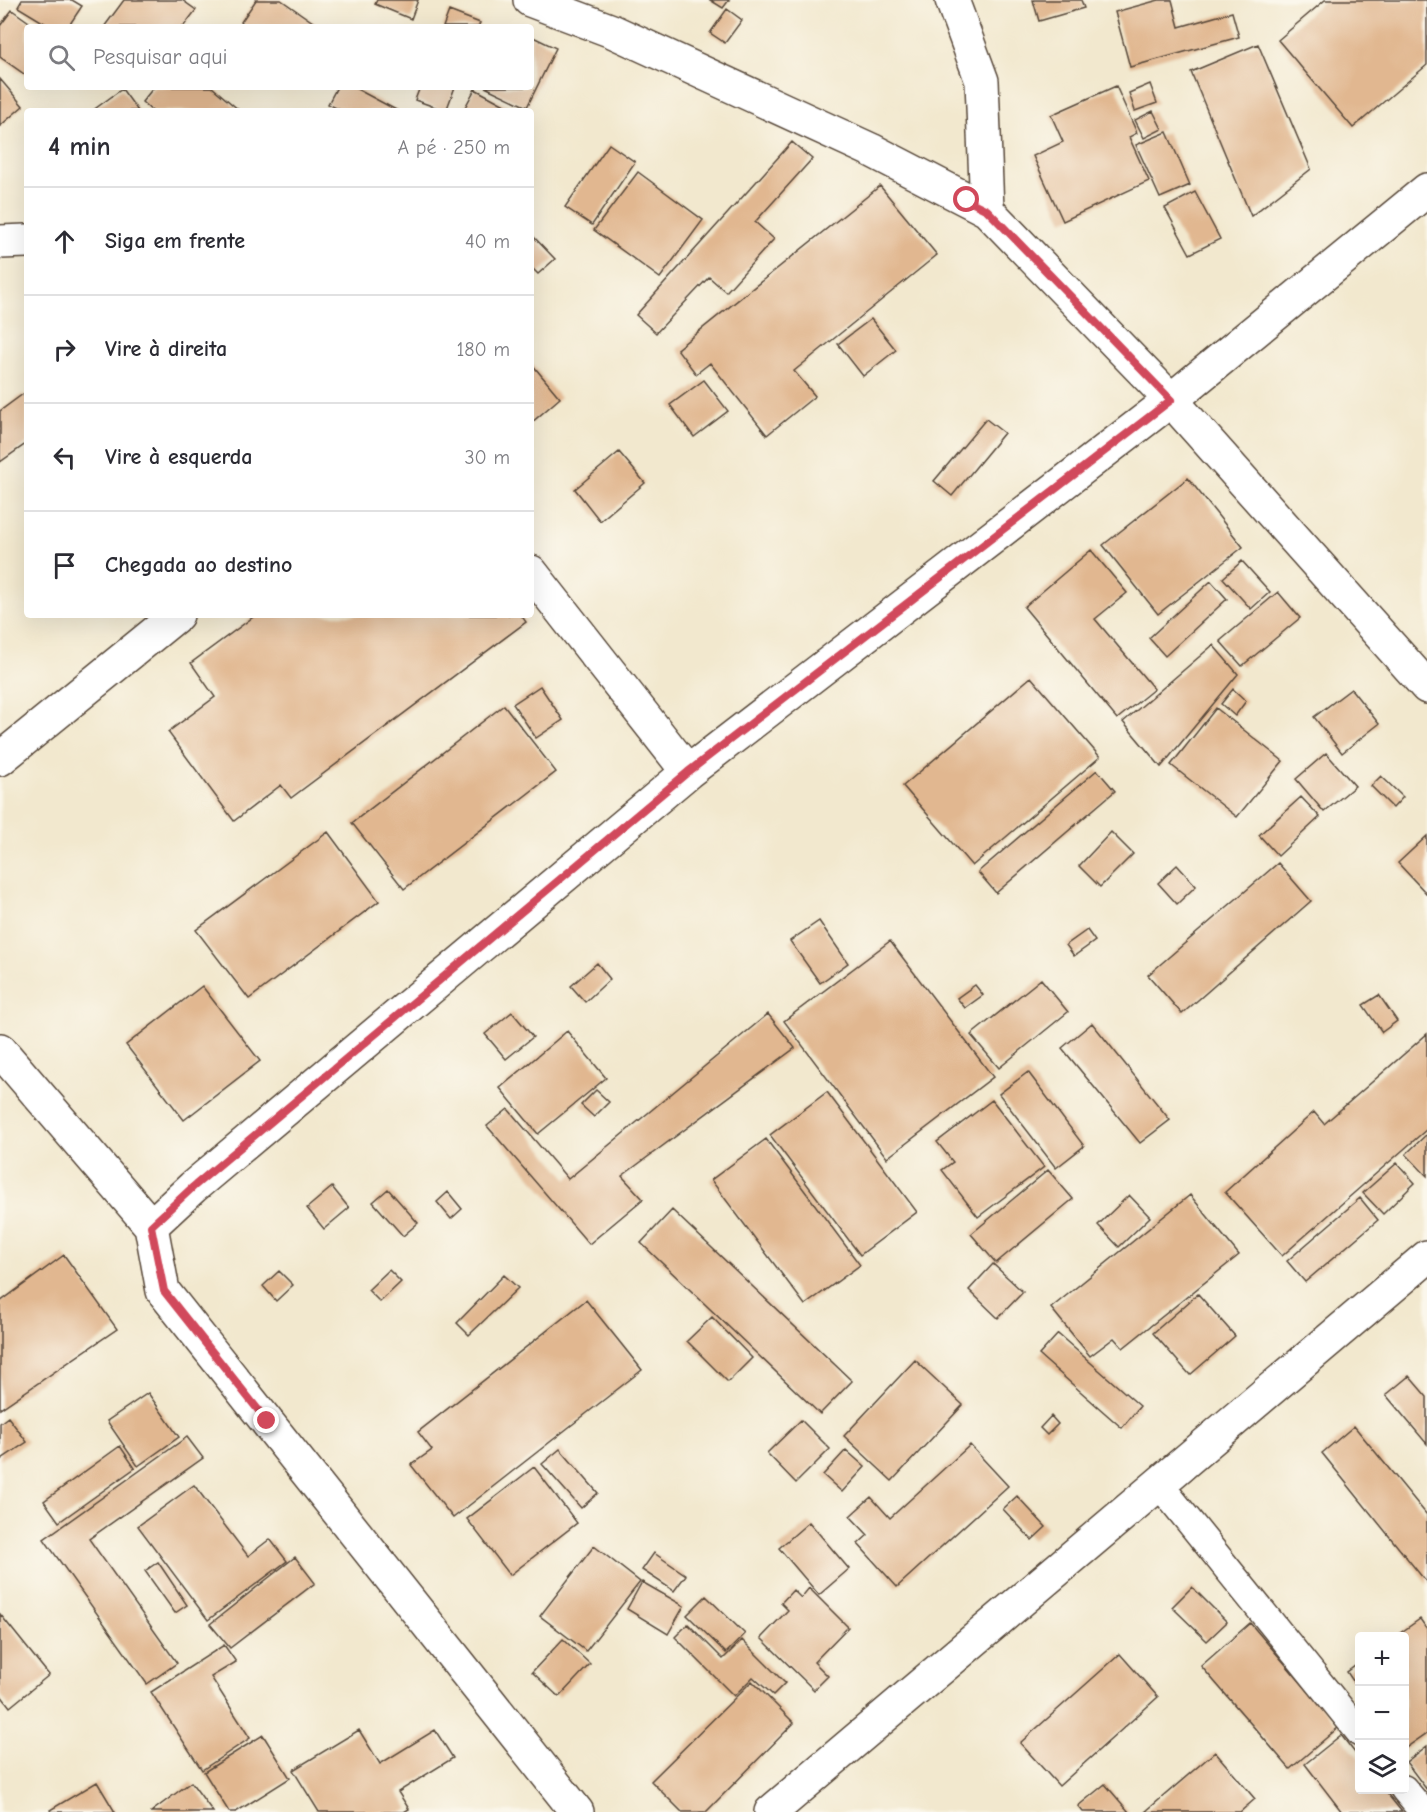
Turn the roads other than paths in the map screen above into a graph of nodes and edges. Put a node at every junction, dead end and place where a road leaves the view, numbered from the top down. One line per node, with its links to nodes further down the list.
1 (530, 0): 4 (street)
2 (952, 0): 4 (street)
3 (1427, 190): 7 (street)
4 (987, 210): 7 (street)
5 (24, 240): 6 (street)
6 (0, 242)
7 (1171, 400): 10 (street); 12 (street)
8 (534, 576): 12 (street)
9 (173, 618): 11 (street)
10 (1427, 687)
11 (0, 759)
12 (688, 772): 14 (street)
13 (0, 1050): 14 (street)
14 (151, 1226): 19 (street)
15 (1427, 1257): 16 (street)
16 (1159, 1484): 17 (lane); 20 (street)
17 (1355, 1729)
18 (1407, 1794): 21 (lane)
19 (577, 1812)
20 (771, 1812)
21 (1423, 1812)

